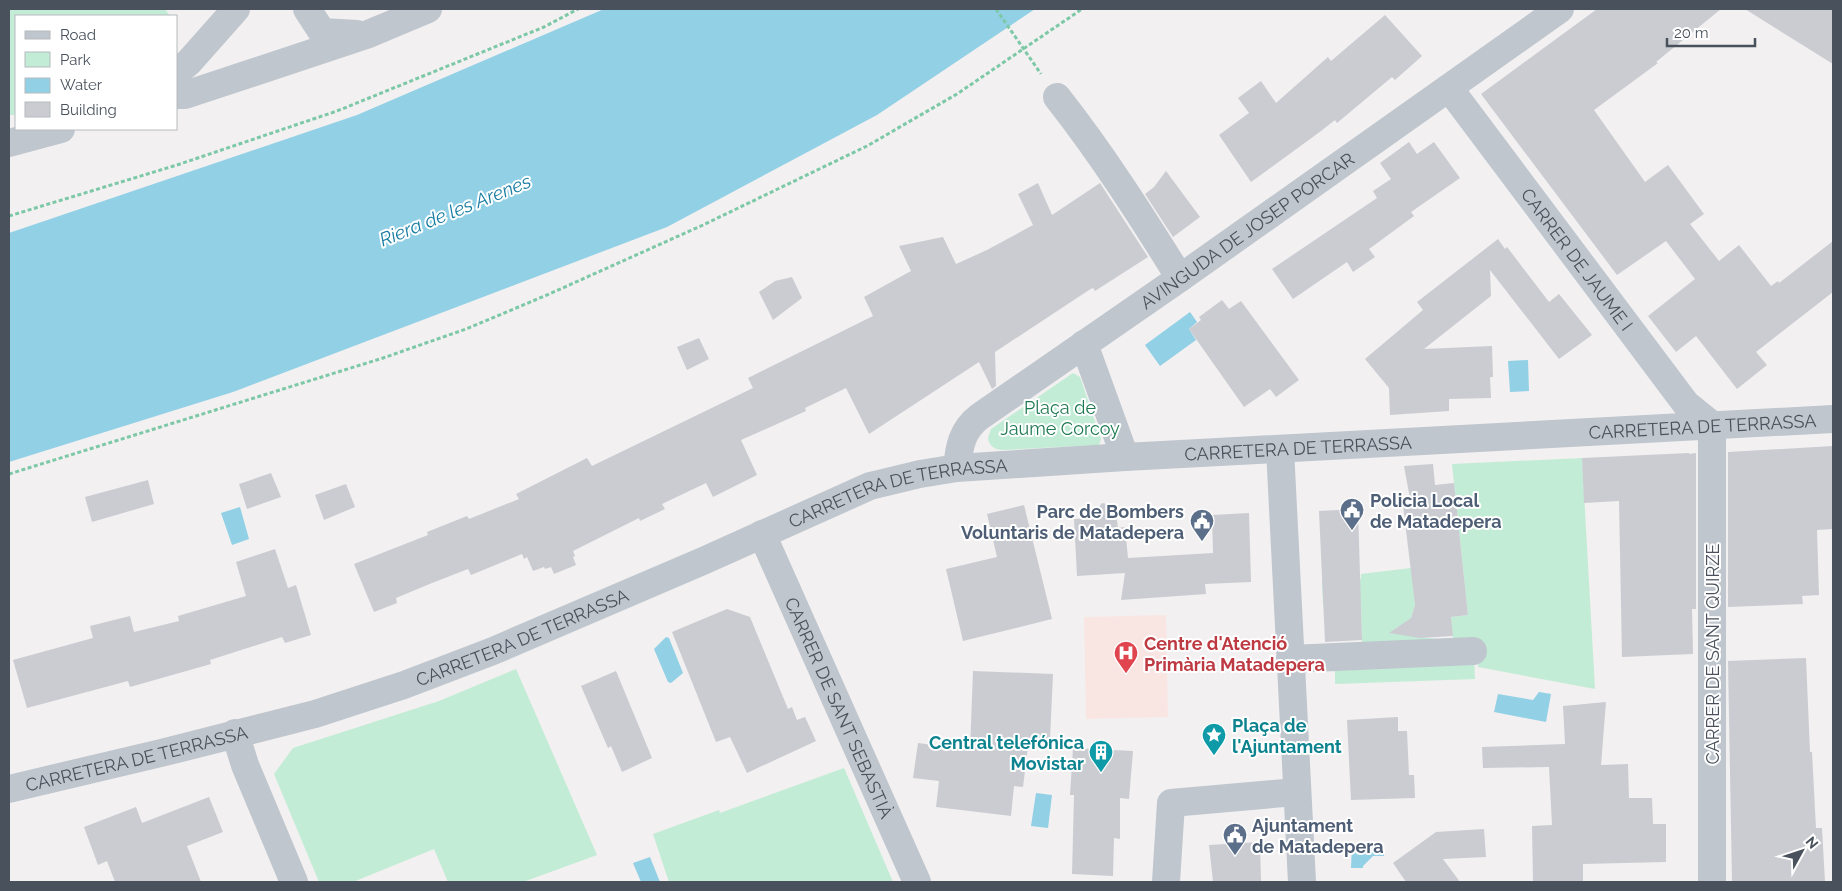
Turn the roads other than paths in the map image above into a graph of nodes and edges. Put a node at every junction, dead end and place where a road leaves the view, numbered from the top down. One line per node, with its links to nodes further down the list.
1 (236, 9): 6 (street)
2 (307, 9): 5 (street)
3 (428, 9): 5 (street)
4 (1560, 9): 7 (street, AVINGUDA DE JOSEP PORCAR)
5 (366, 35): 8 (street)
6 (178, 71)
7 (1449, 88): 12 (street, AVINGUDA DE JOSEP PORCAR); 15 (street, CARRER DE JAUME I)
8 (178, 95)
9 (1057, 97): 12 (street)
10 (57, 130): 11 (street)
11 (9, 143)
12 (1180, 278): 13 (street, AVINGUDA DE JOSEP PORCAR)
13 (1084, 344): 17 (street); 18 (street, AVINGUDA DE JOSEP PORCAR)
14 (1833, 420): 15 (street, CARRETERA DE TERRASSA)
15 (1712, 425): 16 (street, CARRETERA DE TERRASSA); 29 (street, CARRER DE SANT QUIRZE)
16 (1280, 449): 17 (street, CARRETERA DE TERRASSA); 21 (street)
17 (1125, 456): 18 (street, CARRETERA DE TERRASSA)
18 (957, 468): 19 (street, CARRETERA DE TERRASSA)
19 (762, 534): 22 (street, CARRETERA DE TERRASSA); 26 (street, CARRER DE SANT SEBASTIÀ)
20 (1473, 651): 21 (street)
21 (1290, 659): 24 (street)
22 (235, 733): 23 (street, CARRETERA DE TERRASSA); 25 (street)
23 (9, 789)
24 (1296, 792): 27 (street); 28 (street)
25 (294, 882)
26 (917, 882)
27 (1166, 882)
28 (1302, 882)
29 (1712, 882)

